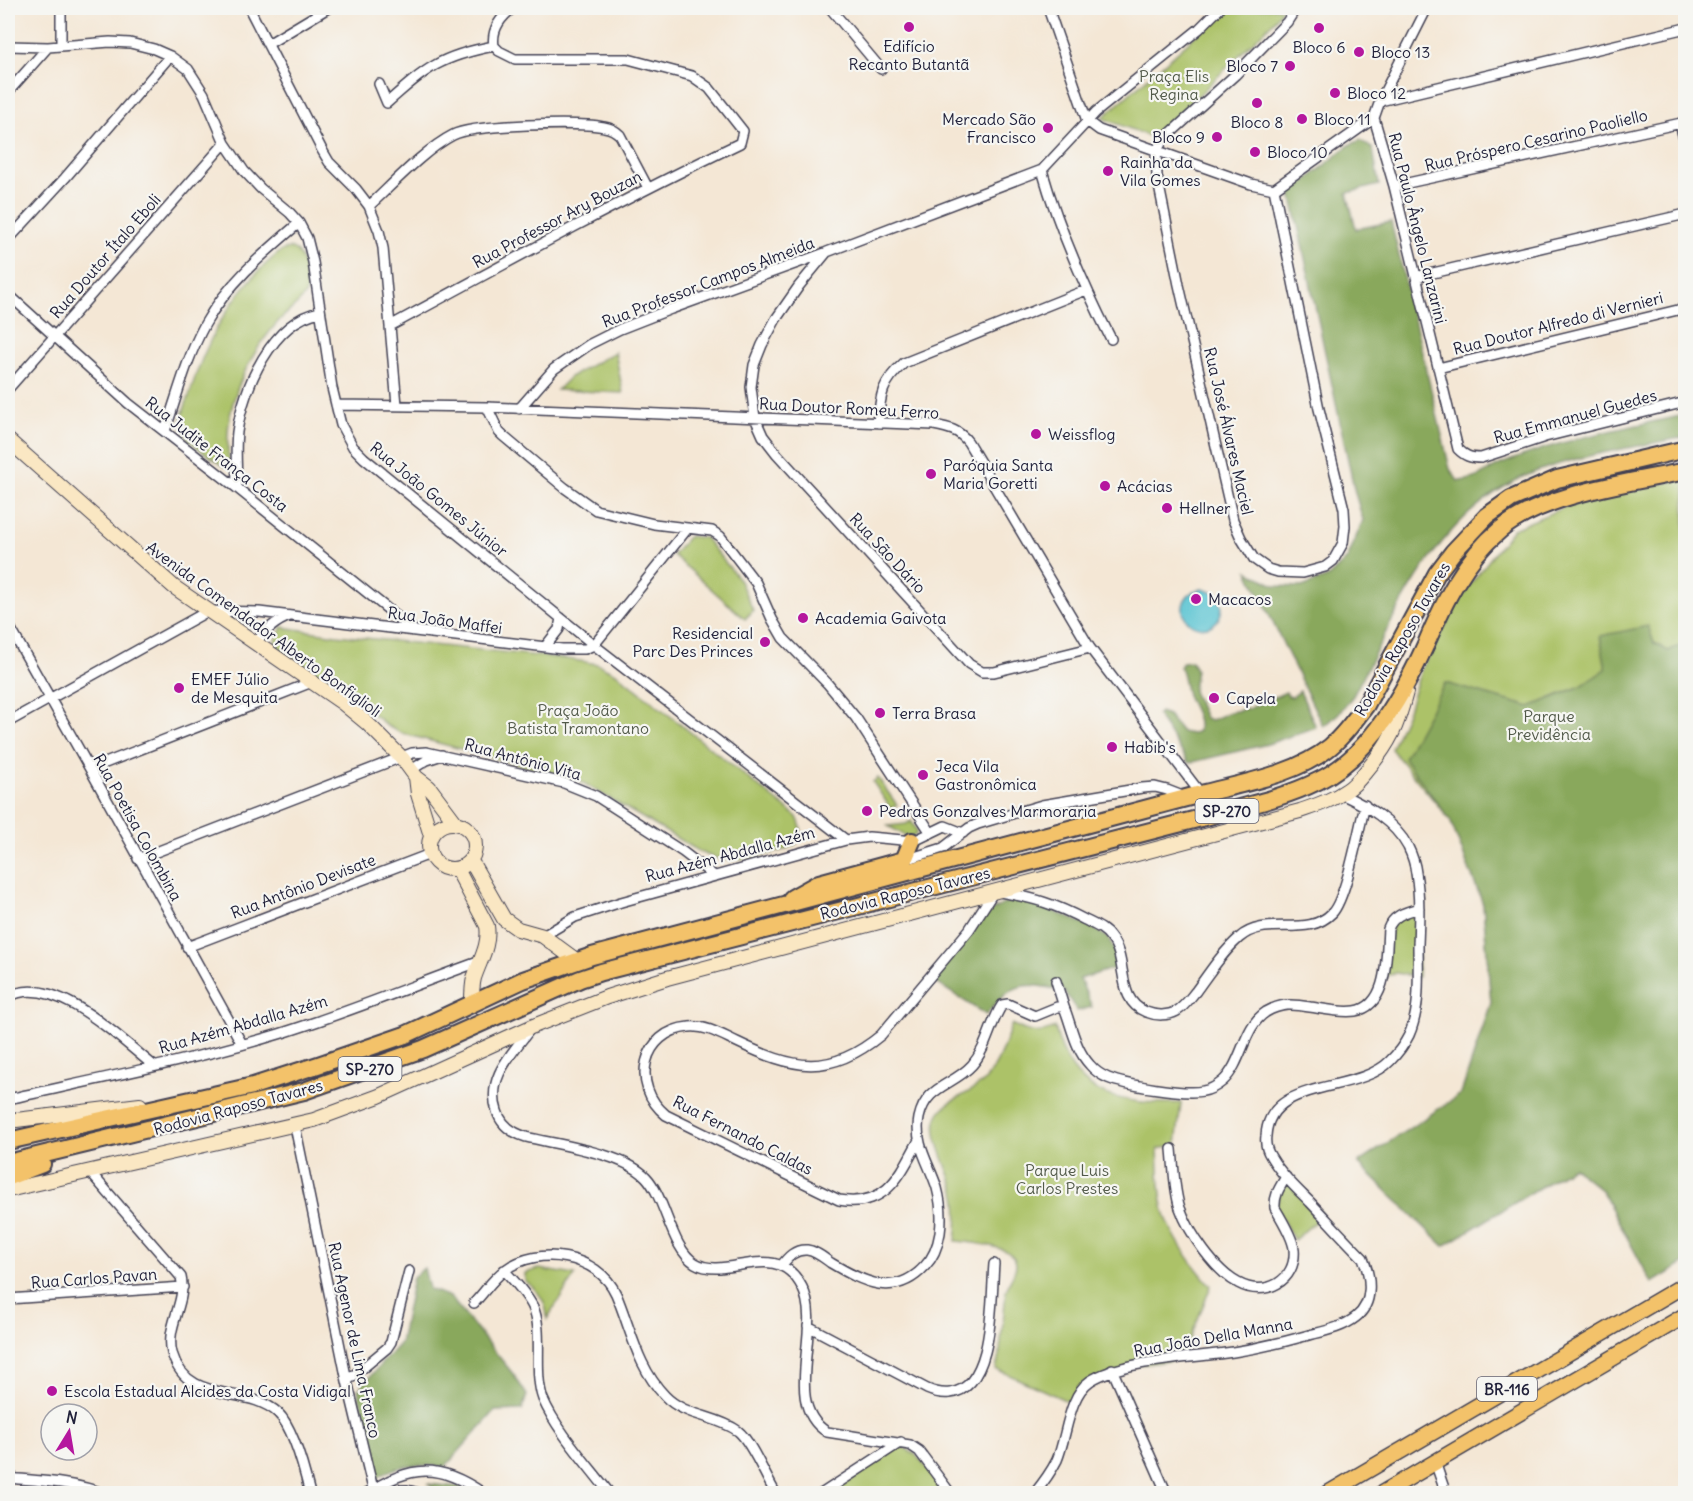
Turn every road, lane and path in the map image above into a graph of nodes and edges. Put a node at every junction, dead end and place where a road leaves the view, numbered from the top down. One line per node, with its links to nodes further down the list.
1 (61, 8): 13 (street)
2 (249, 8): 11 (street)
3 (328, 8): 11 (street)
4 (513, 8): 14 (street)
5 (830, 8): 17 (street)
6 (1048, 8): 22 (street)
7 (1220, 8): 22 (street)
8 (1296, 8): 26 (street)
9 (1427, 8): 20 (street, Rua Paulo Ângelo Lanzarini)
10 (1686, 28): 20 (street)
11 (268, 44): 31 (street)
12 (8, 46): 15 (street, Rua João Gomes Júnior)
13 (61, 46): 15 (street, Rua João Gomes Júnior); 16 (street, Rua João Gomes Júnior)
14 (494, 46): 18 (street); 29 (street, Rua Professor Ary Bouzan)
15 (48, 47): 19 (street)
16 (170, 56): 24 (street, Rua João Gomes Júnior); 34 (street)
17 (881, 69)
18 (379, 84)
19 (8, 92)
20 (1380, 101): 21 (street, Rua Paulo Ângelo Lanzarini)
21 (1374, 118): 28 (street, Rua Paulo Ângelo Lanzarini); 30 (street)
22 (1087, 121): 26 (street); 27 (street)
23 (1683, 123): 25 (street); 28 (street, Rua Próspero Cesarino Paoliello)
24 (225, 143): 33 (street, Rua João Gomes Júnior); 42 (street, Rua Doutor Ítalo Eboli)
25 (1686, 147)
26 (1156, 151): 30 (street); 30 (street, Rua José Álvares Maciel)
27 (1042, 170): 35 (street, Rua Professor Campos Almeida); 37 (street)
28 (1394, 186): 36 (street, Rua Paulo Ângelo Lanzarini)
29 (648, 188): 31 (street); 41 (street, Rua Professor Ary Bouzan)
30 (1274, 189)
31 (369, 206): 41 (street)
32 (1686, 214): 36 (street)
33 (299, 223): 40 (street, Rua João Gomes Júnior); 53 (street)
34 (8, 240)
35 (827, 252): 50 (street, Rua Professor Campos Almeida); 51 (street)
36 (1416, 277): 44 (street, Rua Paulo Ângelo Lanzarini)
37 (1086, 290): 43 (street); 52 (street)
38 (8, 294): 42 (street, Rua Judite França Costa)
39 (1686, 308): 44 (street, Rua Doutor Alfredo di Vernieri)
40 (320, 312): 47 (street, Rua João Gomes Júnior); 58 (street)
41 (390, 326): 48 (street)
42 (55, 336): 45 (street, Rua Doutor Ítalo Eboli); 53 (street, Rua Judite França Costa)
43 (1111, 339)
44 (1438, 368): 56 (street, Rua Paulo Ângelo Lanzarini)
45 (8, 389)
46 (1686, 402): 56 (street, Rua Emmanuel Guedes)
47 (336, 405): 48 (street, Rua Doutor Romeu Ferro); 62 (street, Rua João Gomes Júnior)
48 (397, 405): 49 (street, Rua Doutor Romeu Ferro)
49 (487, 407): 50 (street, Rua Doutor Romeu Ferro); 59 (street)
50 (519, 409): 51 (street, Rua Doutor Romeu Ferro)
51 (755, 418): 52 (street, Rua Doutor Romeu Ferro); 68 (street, Rua São Dário)
52 (878, 423): 68 (street, Rua Doutor Romeu Ferro)
53 (165, 431): 58 (street, Rua Judite França Costa)
54 (8, 440): 60 (main road, Avenida Comendador Alberto Bonfiglioli)
55 (1686, 449): 78 (highway, Rodovia Raposo Tavares / SP-270)
56 (1472, 458)
57 (1686, 471): 69 (highway, Rodovia Raposo Tavares / SP-270)
58 (237, 488): 64 (street, Rua Judite França Costa)
59 (688, 528): 66 (street); 81 (street)
60 (208, 611): 61 (street, Rua João Maffei); 65 (main road, Avenida Comendador Alberto Bonfiglioli); 71 (street)
61 (292, 616): 64 (street, Rua João Maffei); 65 (street)
62 (561, 618): 66 (street, Rua João Gomes Júnior); 67 (street)
63 (8, 624): 71 (street, Rua Poetisa Colombina)
64 (415, 631): 67 (street, Rua João Maffei)
65 (255, 643): 70 (main road, Avenida Comendador Alberto Bonfiglioli)
66 (594, 645): 67 (street, Rua João Maffei); 84 (street, Rua João Gomes Júnior)
67 (545, 647)
68 (1090, 648): 78 (street, Rua Doutor Romeu Ferro)
69 (1410, 674): 77 (main road); 112 (highway, Rodovia Raposo Tavares / SP-270)
70 (312, 682): 74 (main road, Avenida Comendador Alberto Bonfiglioli); 75 (street)
71 (50, 699): 72 (street); 75 (street, Rua Poetisa Colombina)
72 (8, 722)
73 (444, 754): 74 (street, Rua Antônio Vita); 76 (street, Rua Antônio Vita); 91 (street, Rua Antônio Vita)
74 (402, 758): 76 (main road, Avenida Comendador Alberto Bonfiglioli); 87 (street, Rua Antônio Vita)
75 (90, 769): 87 (street, Rua Poetisa Colombina)
76 (414, 773): 80 (main road, Avenida Comendador Alberto Bonfiglioli); 83 (main road, Avenida Comendador Alberto Bonfiglioli)
77 (1341, 794): 79 (street, Rua João Della Manna); 92 (main road)
78 (1194, 796): 82 (street); 93 (highway, Rodovia Raposo Tavares / SP-270)
79 (1365, 805): 92 (street); 94 (street, Rua João Della Manna)
80 (456, 823): 83 (main road); 89 (main road)
81 (931, 832): 82 (street); 85 (street)
82 (963, 833): 88 (street)
83 (431, 836): 86 (main road)
84 (846, 840): 85 (street, Rua Azém Abdalla Azém); 91 (street, Rua Azém Abdalla Azém)
85 (912, 841): 88 (highway)
86 (430, 854): 90 (main road); 96 (street, Rua Antônio Devisate)
87 (138, 859): 96 (street, Rua Poetisa Colombina)
88 (904, 860): 93 (highway)
89 (471, 861): 90 (main road); 95 (main road)
90 (457, 869): 97 (main road)
91 (713, 875): 95 (street, Rua Azém Abdalla Azém)
92 (995, 892): 103 (main road); 110 (street, Rua Fernando Caldas)
93 (779, 908): 98 (highway, Rodovia Raposo Tavares / SP-270)
94 (1419, 908): 102 (street); 117 (street, Rua João Della Manna)
95 (543, 936): 98 (main road)
96 (187, 947): 104 (street, Rua Poetisa Colombina)
97 (481, 961): 101 (main road); 104 (street, Rua Azém Abdalla Azém)
98 (577, 962): 101 (highway, Rodovia Raposo Tavares / SP-270)
99 (1056, 981): 102 (street)
100 (8, 998): 105 (street)
101 (471, 1002): 107 (highway, Rodovia Raposo Tavares / SP-270)
102 (1064, 1007): 110 (street)
103 (531, 1027): 109 (main road); 120 (street)
104 (242, 1044): 105 (street, Rua Azém Abdalla Azém)
105 (154, 1066): 106 (street, Rua Azém Abdalla Azém)
106 (8, 1099)
107 (184, 1101): 108 (main road); 111 (highway, Rodovia Raposo Tavares / SP-270)
108 (8, 1121)
109 (295, 1125): 115 (main road); 130 (street, Rua Agenor de Lima Franco)
110 (919, 1140): 120 (street)
111 (8, 1141)
112 (90, 1144): 114 (highway, Rodovia Raposo Tavares / SP-270); 116 (highway)
113 (1172, 1149): 117 (street)
114 (8, 1163)
115 (90, 1172): 118 (main road); 124 (street)
116 (8, 1177)
117 (1286, 1177): 129 (street, Rua João Della Manna)
118 (8, 1190)
119 (994, 1264): 128 (street)
120 (781, 1266): 128 (street)
121 (504, 1270): 126 (street); 139 (street); 140 (street)
122 (409, 1271): 130 (street)
123 (1686, 1284): 145 (main road, BR-116)
124 (183, 1287): 125 (street, Rua Carlos Pavan); 136 (street)
125 (8, 1299)
126 (474, 1303)
127 (1686, 1315): 132 (main road, BR-116)
128 (808, 1326): 131 (street)
129 (1112, 1370): 143 (street, Rua João Della Manna); 144 (street)
130 (348, 1381): 134 (street, Rua Agenor de Lima Franco)
131 (901, 1442): 141 (street); 142 (street)
132 (1435, 1462): 146 (main road, BR-116); 147 (street)
133 (8, 1478): 135 (street)
134 (369, 1491): 137 (street); 138 (street)
135 (105, 1494)
136 (310, 1494)
137 (423, 1494)
138 (484, 1494)
139 (610, 1494)
140 (776, 1494)
141 (821, 1494)
142 (951, 1494)
143 (1034, 1494)
144 (1167, 1494)
145 (1327, 1494)
146 (1381, 1494)
147 (1446, 1494)

